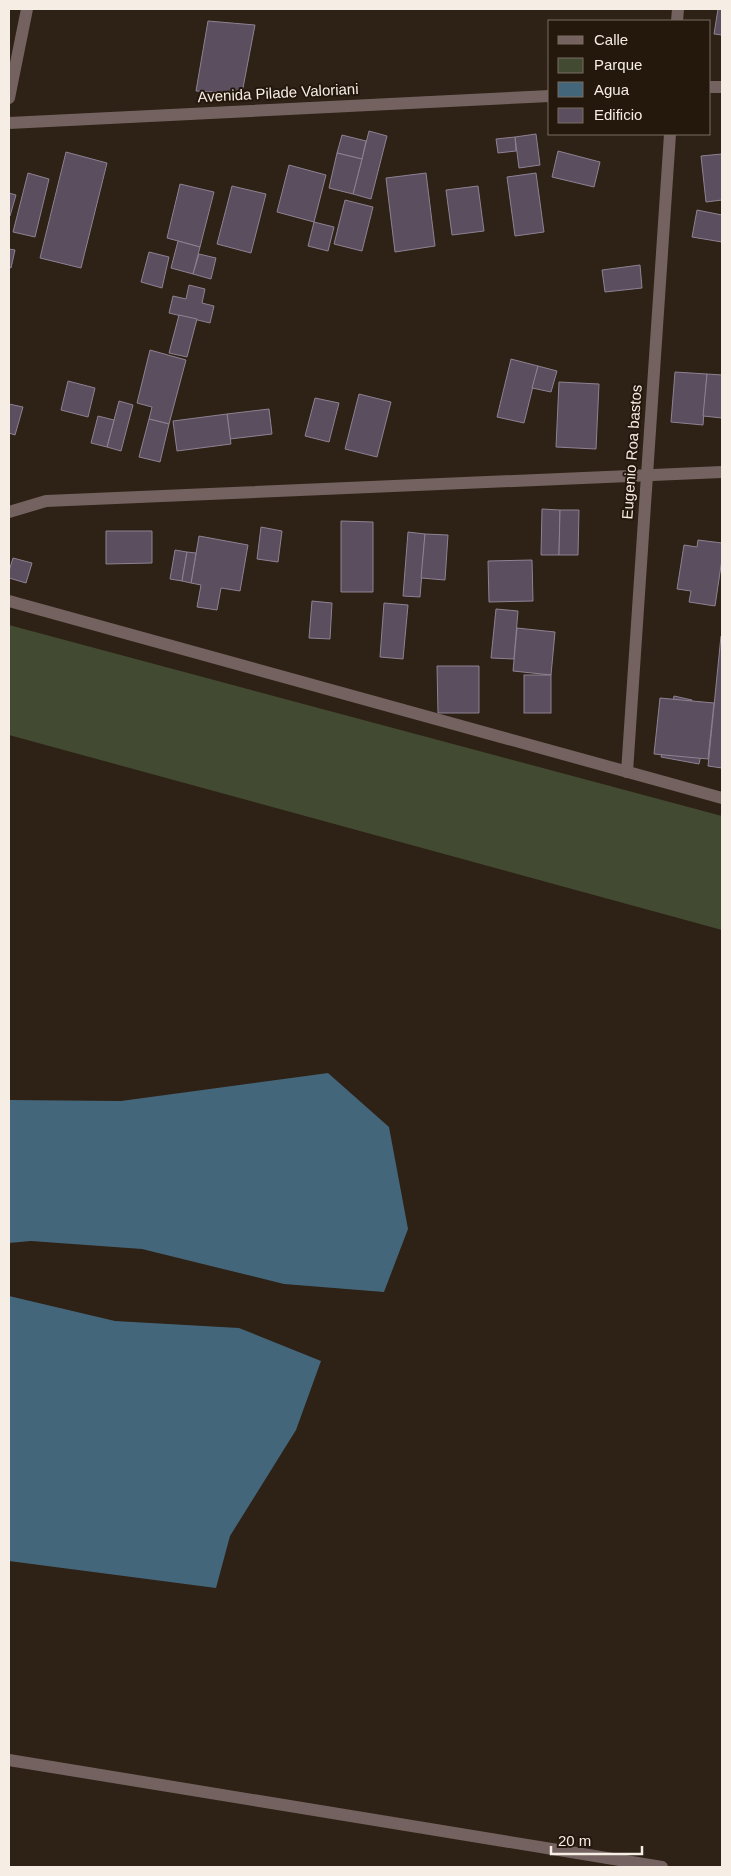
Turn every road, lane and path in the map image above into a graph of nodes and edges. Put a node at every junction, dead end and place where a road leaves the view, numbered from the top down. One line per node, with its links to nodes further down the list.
1 (27, 9): 3 (street)
2 (548, 96): 4 (street, Avenida Pilade Valoriani)
3 (9, 98)
4 (9, 123)
5 (670, 135): 7 (street, Eugenio Roa bastos)
6 (722, 472): 7 (street)
7 (647, 474): 8 (street); 10 (street, Eugenio Roa bastos)
8 (9, 512)
9 (9, 601): 10 (street)
10 (626, 772): 11 (street)
11 (722, 798)
12 (9, 1760): 13 (street)
13 (662, 1867)

